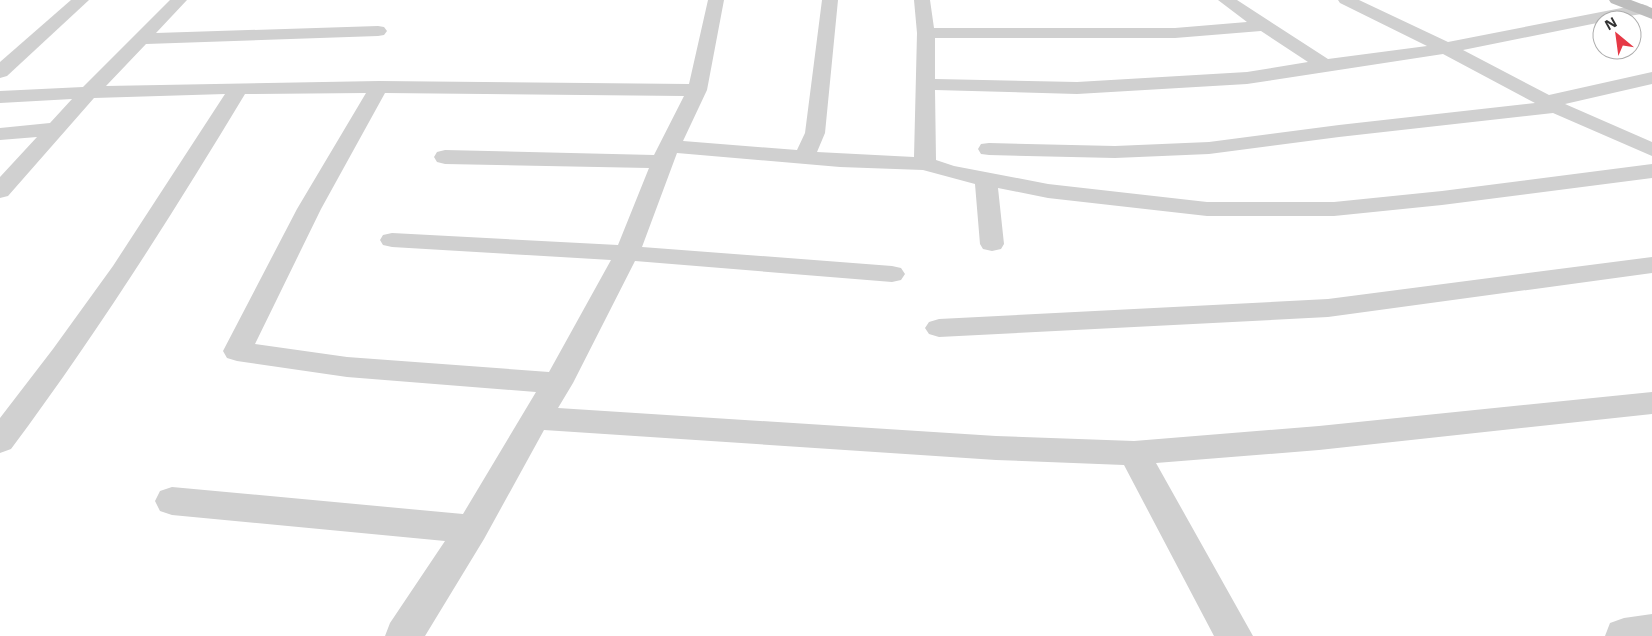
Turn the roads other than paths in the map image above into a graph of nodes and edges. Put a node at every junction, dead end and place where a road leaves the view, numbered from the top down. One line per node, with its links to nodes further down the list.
1 (81, 0): 16 (street)
2 (180, 0): 13 (street)
3 (716, 0): 21 (street)
4 (830, 0): 30 (street)
5 (922, 0): 12 (street)
6 (1226, 0): 10 (street)
7 (1617, 0): 9 (main road)
8 (1355, 1): 14 (street)
9 (1647, 11): 14 (street)
10 (1264, 26): 12 (street); 15 (street)
11 (378, 31): 13 (street)
12 (926, 33): 18 (street)
13 (141, 39): 22 (street)
14 (1446, 48): 15 (street); 24 (street)
15 (1325, 65): 18 (street)
16 (0, 72)
17 (1652, 78): 24 (street)
18 (926, 84): 32 (street)
19 (379, 87): 20 (street); 21 (street); 42 (street)
20 (239, 88): 22 (street); 45 (street)
21 (697, 90): 29 (street)
22 (89, 92): 23 (street); 25 (street)
23 (0, 97)
24 (1551, 105): 27 (street); 28 (street)
25 (56, 129): 26 (street); 35 (street)
26 (0, 134)
27 (988, 149)
28 (1652, 150)
29 (666, 154): 30 (street); 31 (street); 38 (street)
30 (804, 156): 32 (street)
31 (445, 157)
32 (925, 164): 34 (street)
33 (1652, 171): 34 (street)
34 (986, 178): 37 (street)
35 (0, 190)
36 (392, 240): 38 (street)
37 (992, 244)
38 (628, 253): 40 (street); 42 (street)
39 (1652, 265): 41 (street)
40 (892, 274)
41 (939, 328)
42 (558, 383): 44 (street)
43 (1652, 403): 46 (street)
44 (534, 418): 46 (street); 48 (street)
45 (0, 441)
46 (1134, 453): 51 (street)
47 (172, 501): 48 (street)
48 (472, 529): 50 (street)
49 (1652, 632): 52 (street)
50 (404, 636)
51 (1234, 636)
52 (1624, 636)

